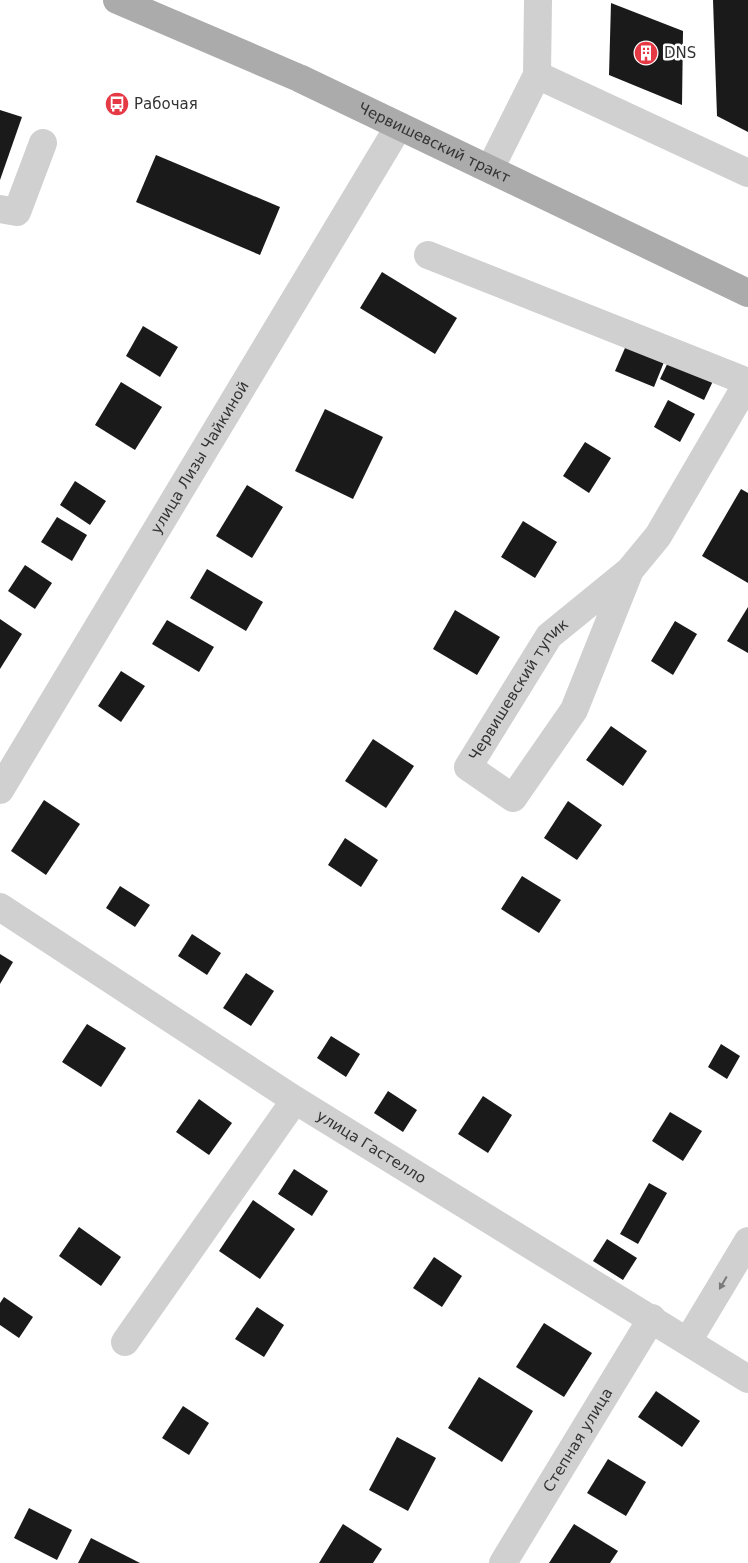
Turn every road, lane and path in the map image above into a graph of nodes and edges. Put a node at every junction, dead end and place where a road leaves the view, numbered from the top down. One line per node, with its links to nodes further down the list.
1 (117, 0): 4 (main road, Червишевский тракт)
2 (538, 0): 3 (street)
3 (536, 75): 6 (street); 7 (street)
4 (399, 126): 6 (main road, Червишевский тракт); 13 (street, улица Лизы Чайкиной)
5 (43, 143): 8 (street)
6 (490, 169): 10 (main road, Червишевский тракт)
7 (748, 173)
8 (0, 209)
9 (428, 255): 11 (street)
10 (748, 293)
11 (748, 382): 12 (street, Червишевский тупик)
12 (630, 570): 12 (street, Червишевский тупик)
13 (0, 790)
14 (0, 907): 15 (street, улица Гастелло)
15 (295, 1100): 17 (street, улица Гастелло); 19 (street)
16 (748, 1241): 18 (street, one-way to 18)
17 (652, 1318): 18 (street, улица Гастелло); 21 (street, Степная улица)
18 (688, 1341): 20 (street, улица Гастелло)
19 (125, 1342)
20 (748, 1379)
21 (502, 1563)

